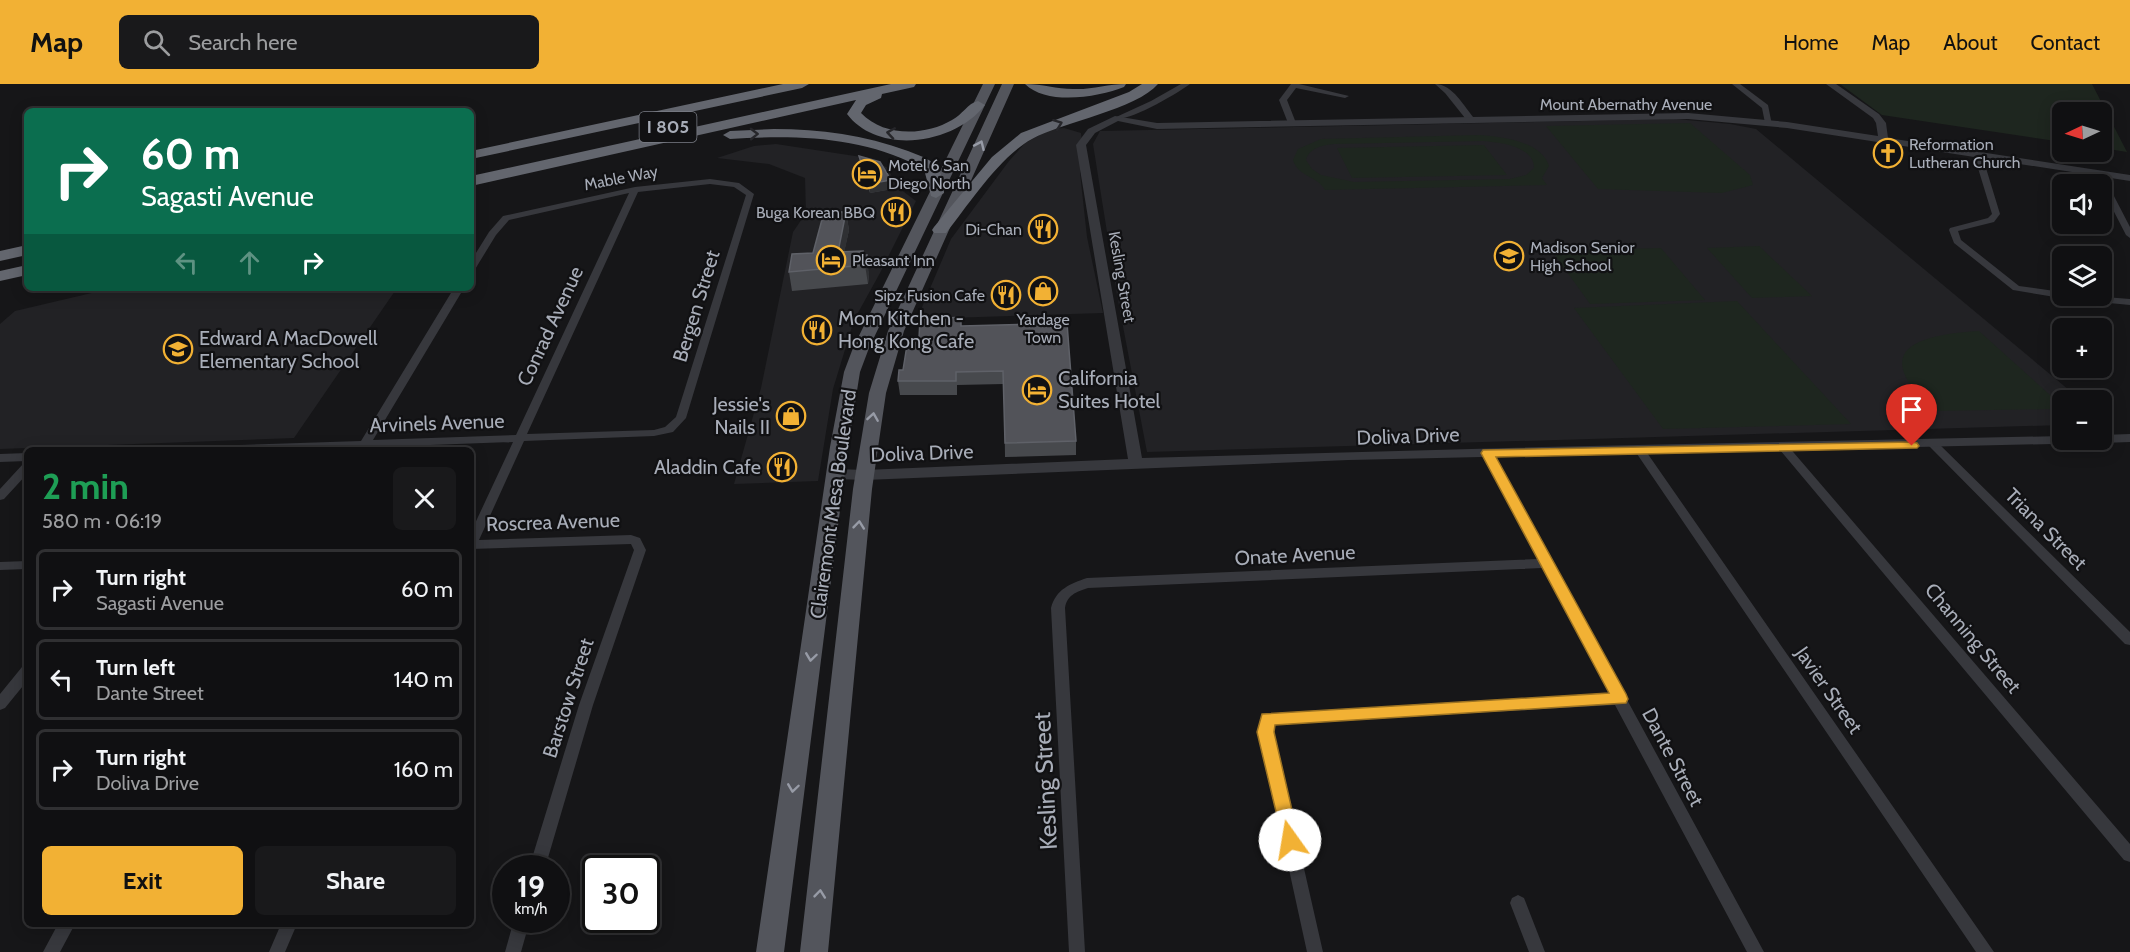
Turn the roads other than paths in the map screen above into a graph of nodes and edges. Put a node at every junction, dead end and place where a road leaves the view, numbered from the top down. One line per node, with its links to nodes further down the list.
1 (755, 84): 22 (highway)
2 (802, 84): 22 (highway, I 805)
3 (864, 84): 26 (highway, I 805)
4 (911, 84): 16 (highway, one-way to 4); 25 (highway)
5 (989, 84): 16 (main road, Clairemont Mesa Boulevard)
6 (1008, 84): 33 (main road, Clairemont Mesa Boulevard, one-way to 6)
7 (1032, 84): 8 (highway)
8 (1119, 84)
9 (1151, 84): 33 (highway, one-way to 9)
10 (1186, 84): 17 (street)
11 (1294, 84): 15 (street); 19 (street)
12 (1439, 84): 18 (street)
13 (1736, 84): 20 (street)
14 (1830, 84): 21 (street)
15 (1345, 96)
16 (978, 105): 32 (main road, Clairemont Mesa Boulevard)
17 (1118, 118): 19 (street, Mount Abernathy Avenue); 57 (street, Kesling Street)
18 (1472, 121): 19 (street, Mount Abernathy Avenue); 20 (street, Mount Abernathy Avenue)
19 (1292, 123)
20 (1769, 123): 21 (street, Mount Abernathy Avenue)
21 (1884, 141): 24 (street, Mount Abernathy Avenue)
22 (504, 148): 23 (highway, I 805)
23 (474, 154)
24 (1978, 155): 27 (street, Mount Abernathy Avenue); 41 (street)
25 (551, 165): 29 (highway); 32 (highway, one-way to 32)
26 (474, 170)
27 (2098, 173): 28 (street, Mount Abernathy Avenue); 34 (street)
28 (2130, 178)
29 (474, 181)
30 (635, 189): 31 (street, Mable Way); 37 (street, Mable Way); 45 (street, Conrad Avenue)
31 (747, 189): 44 (street, Bergen Street)
32 (936, 193): 59 (main road, Clairemont Mesa Boulevard)
33 (940, 230): 60 (main road, Clairemont Mesa Boulevard, one-way to 33)
34 (2130, 235)
35 (24, 251): 36 (highway)
36 (0, 256)
37 (474, 264)
38 (24, 271): 39 (highway)
39 (0, 276)
40 (457, 291): 49 (street)
41 (2052, 293)
42 (2112, 300): 43 (street)
43 (2130, 302)
44 (669, 430): 45 (street, Arvinels Avenue)
45 (522, 437): 49 (street, Arvinels Avenue); 62 (street, Conrad Avenue)
46 (2130, 438): 47 (street)
47 (2112, 439)
48 (2052, 441): 50 (street, Doliva Drive)
49 (365, 444): 51 (street, Arvinels Avenue)
50 (1934, 445): 52 (street, Doliva Drive); 69 (street, Triana Street)
51 (286, 447)
52 (1784, 448): 53 (street, Doliva Drive); 74 (street, Channing Street)
53 (1639, 449): 54 (street, Doliva Drive); 88 (street, Javier Street)
54 (1487, 453): 57 (street, Doliva Drive); 65 (street, Dante Street)
55 (24, 457): 56 (street)
56 (0, 458)
57 (1136, 463): 60 (street, Doliva Drive)
58 (24, 470): 61 (street)
59 (836, 474): 60 (street, Doliva Drive); 82 (main road, Clairemont Mesa Boulevard, one-way to 82)
60 (865, 475): 83 (main road, Clairemont Mesa Boulevard, one-way to 60)
61 (0, 496)
62 (474, 539)
63 (636, 541): 64 (street, Roscrea Avenue); 73 (street, Barstow Street)
64 (474, 545)
65 (1548, 563): 68 (street, Onate Avenue); 71 (street, Dante Street)
66 (24, 565): 67 (street)
67 (0, 566)
68 (1058, 608): 84 (street, Kesling Street)
69 (2130, 640)
70 (24, 675): 72 (street)
71 (1620, 699): 85 (street); 87 (street, Dante Street)
72 (0, 704)
73 (541, 855)
74 (2130, 855)
75 (1518, 903): 86 (street)
76 (65, 927): 79 (street)
77 (288, 927): 80 (street)
78 (518, 933): 81 (street)
79 (51, 952)
80 (276, 952)
81 (513, 952)
82 (770, 952)
83 (814, 952)
84 (1077, 952)
85 (1315, 952)
86 (1537, 952)
87 (1756, 952)
88 (1986, 952)

